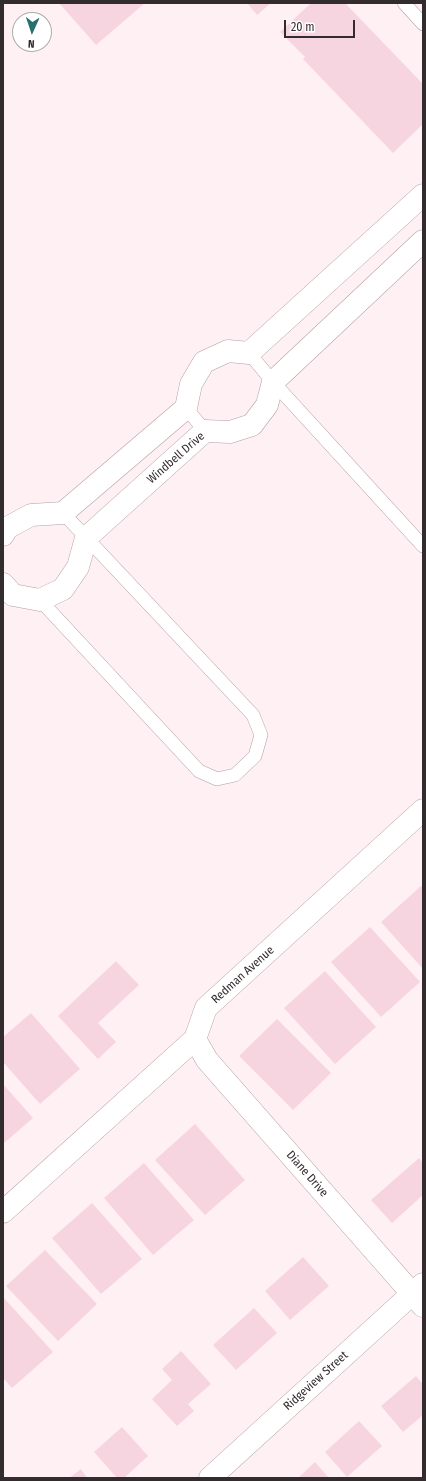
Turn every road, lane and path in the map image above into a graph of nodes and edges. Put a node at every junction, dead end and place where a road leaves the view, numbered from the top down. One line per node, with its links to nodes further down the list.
1 (404, 3): 2 (lane)
2 (423, 24)
3 (423, 195): 5 (street)
4 (423, 241): 6 (street)
5 (249, 353): 6 (lane); 7 (street)
6 (273, 382): 8 (street, Windbell Drive); 12 (lane)
7 (186, 408): 8 (lane); 9 (street)
8 (205, 431): 11 (street, Windbell Drive)
9 (63, 513): 10 (street); 11 (lane)
10 (3, 535)
11 (86, 538): 14 (street); 14 (lane)
12 (423, 546)
13 (3, 584): 14 (street)
14 (40, 600)
15 (423, 810): 16 (street, Redman Avenue)
16 (194, 1038): 17 (street, Redman Avenue); 18 (street, Diane Drive)
17 (3, 1212)
18 (419, 1295): 19 (street, Ridgeview Street)
19 (210, 1478)

